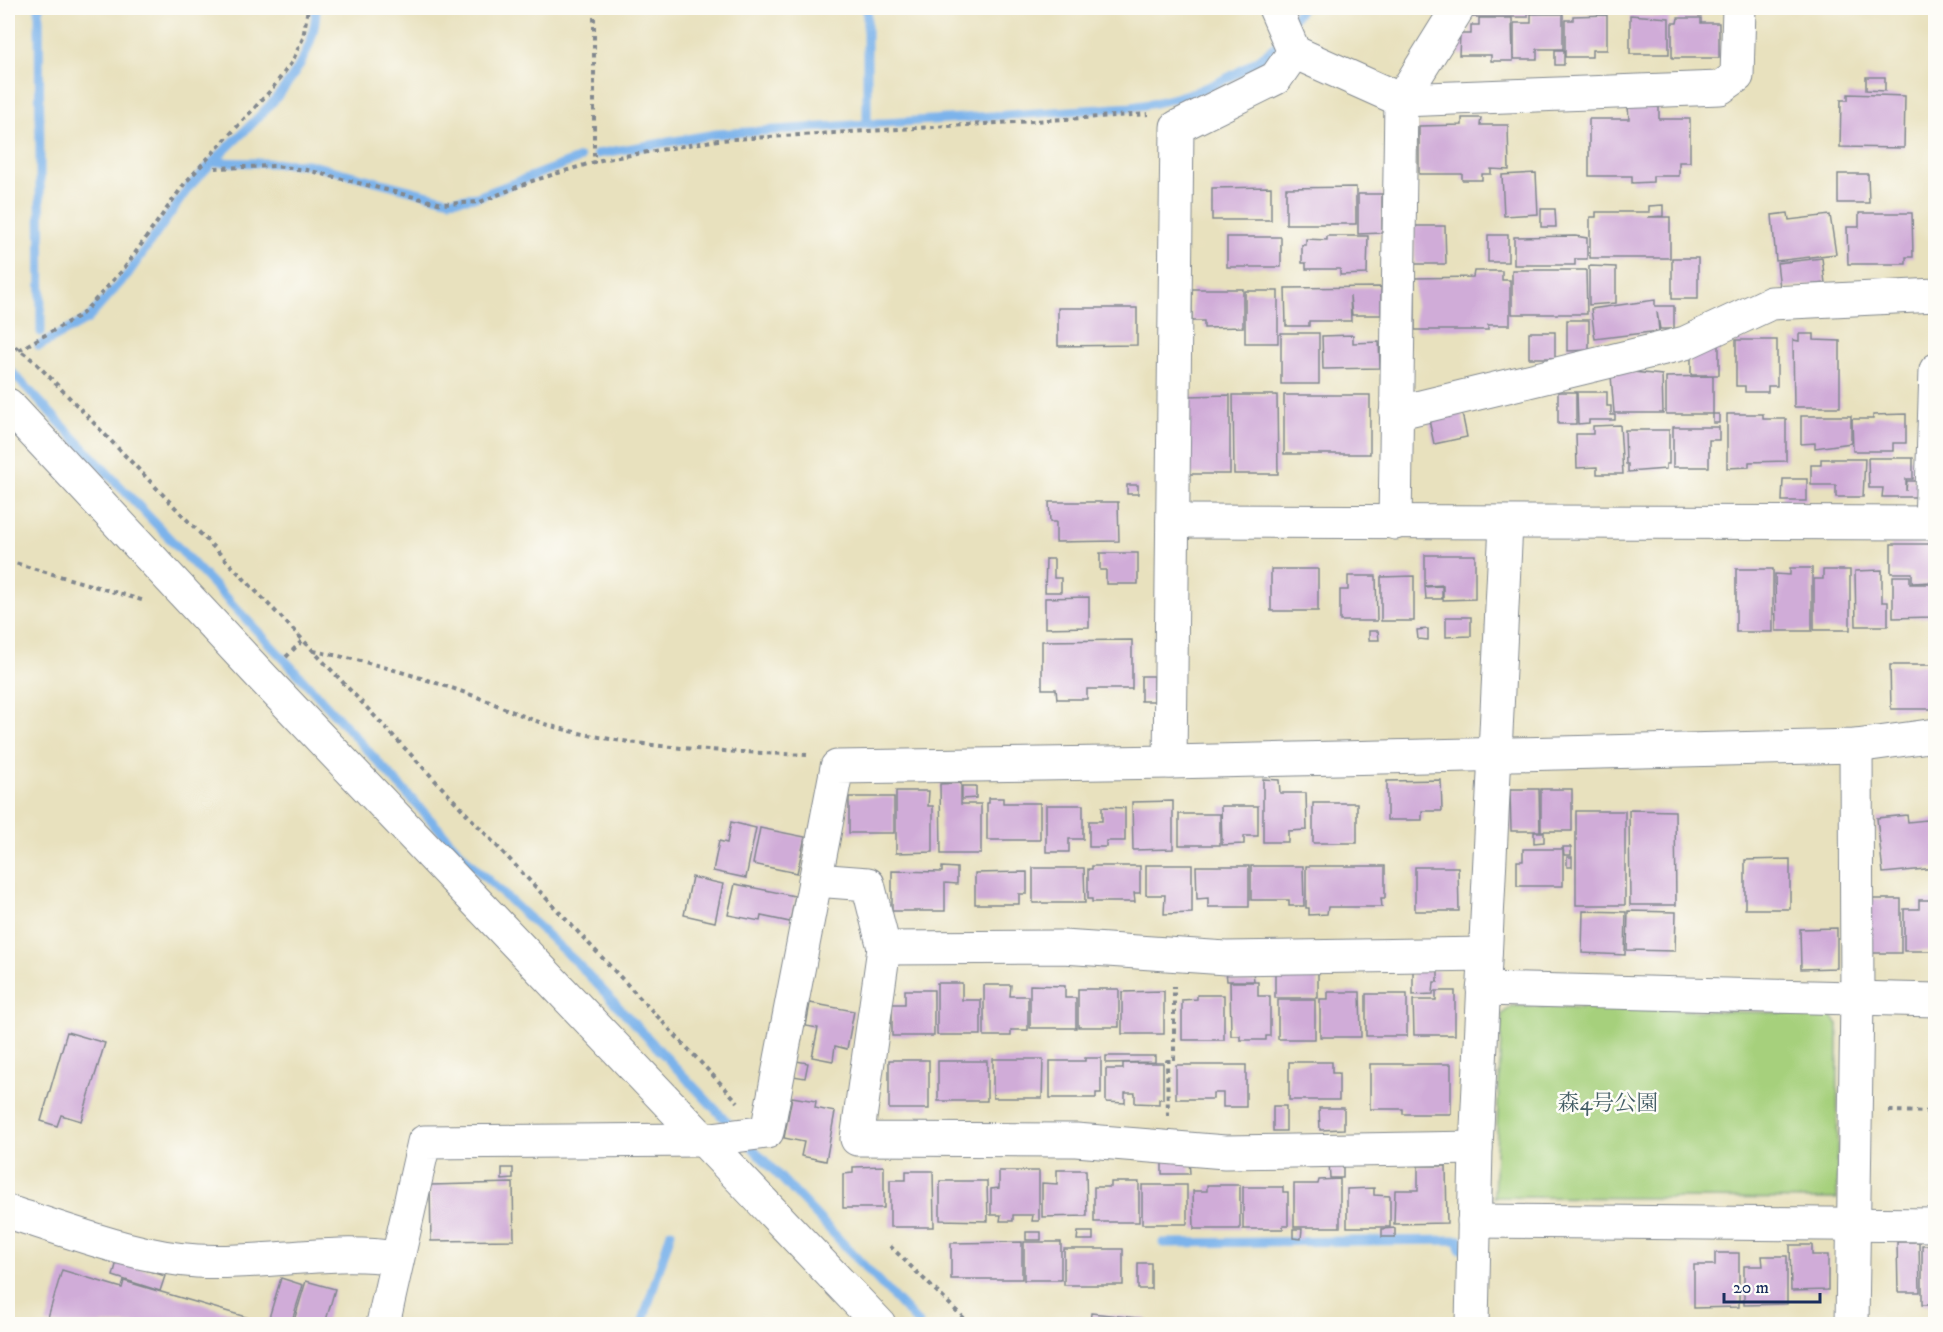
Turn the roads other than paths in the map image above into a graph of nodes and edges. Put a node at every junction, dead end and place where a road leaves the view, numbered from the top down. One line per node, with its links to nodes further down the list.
1 (1275, 8): 4 (street)
2 (1458, 8): 5 (street)
3 (1739, 8): 5 (street)
4 (1294, 52): 5 (street); 10 (street)
5 (1401, 100): 9 (street)
6 (1935, 295): 9 (street)
7 (1935, 370): 12 (street)
8 (8, 405): 24 (street)
9 (1396, 413): 11 (street)
10 (1173, 521): 11 (street); 17 (street)
11 (1395, 523): 13 (street)
12 (1933, 523): 13 (street)
13 (1506, 524): 16 (street)
14 (1935, 735): 15 (street)
15 (1856, 746): 16 (street); 22 (street)
16 (1494, 756): 17 (street); 20 (street)
17 (1170, 762): 18 (street)
18 (815, 880): 19 (street); 24 (street)
19 (884, 948): 20 (street); 25 (street)
20 (1485, 954): 21 (street)
21 (1483, 989): 22 (street); 25 (street)
22 (1857, 999): 23 (street); 28 (street)
23 (1935, 1000)
24 (709, 1140): 30 (street); 32 (street)
25 (1476, 1148): 27 (street)
26 (8, 1212): 30 (street)
27 (1474, 1221): 28 (street); 33 (street)
28 (1852, 1224): 29 (street); 34 (street)
29 (1935, 1225)
30 (396, 1258): 31 (street)
31 (383, 1324)
32 (879, 1324)
33 (1472, 1324)
34 (1852, 1324)

